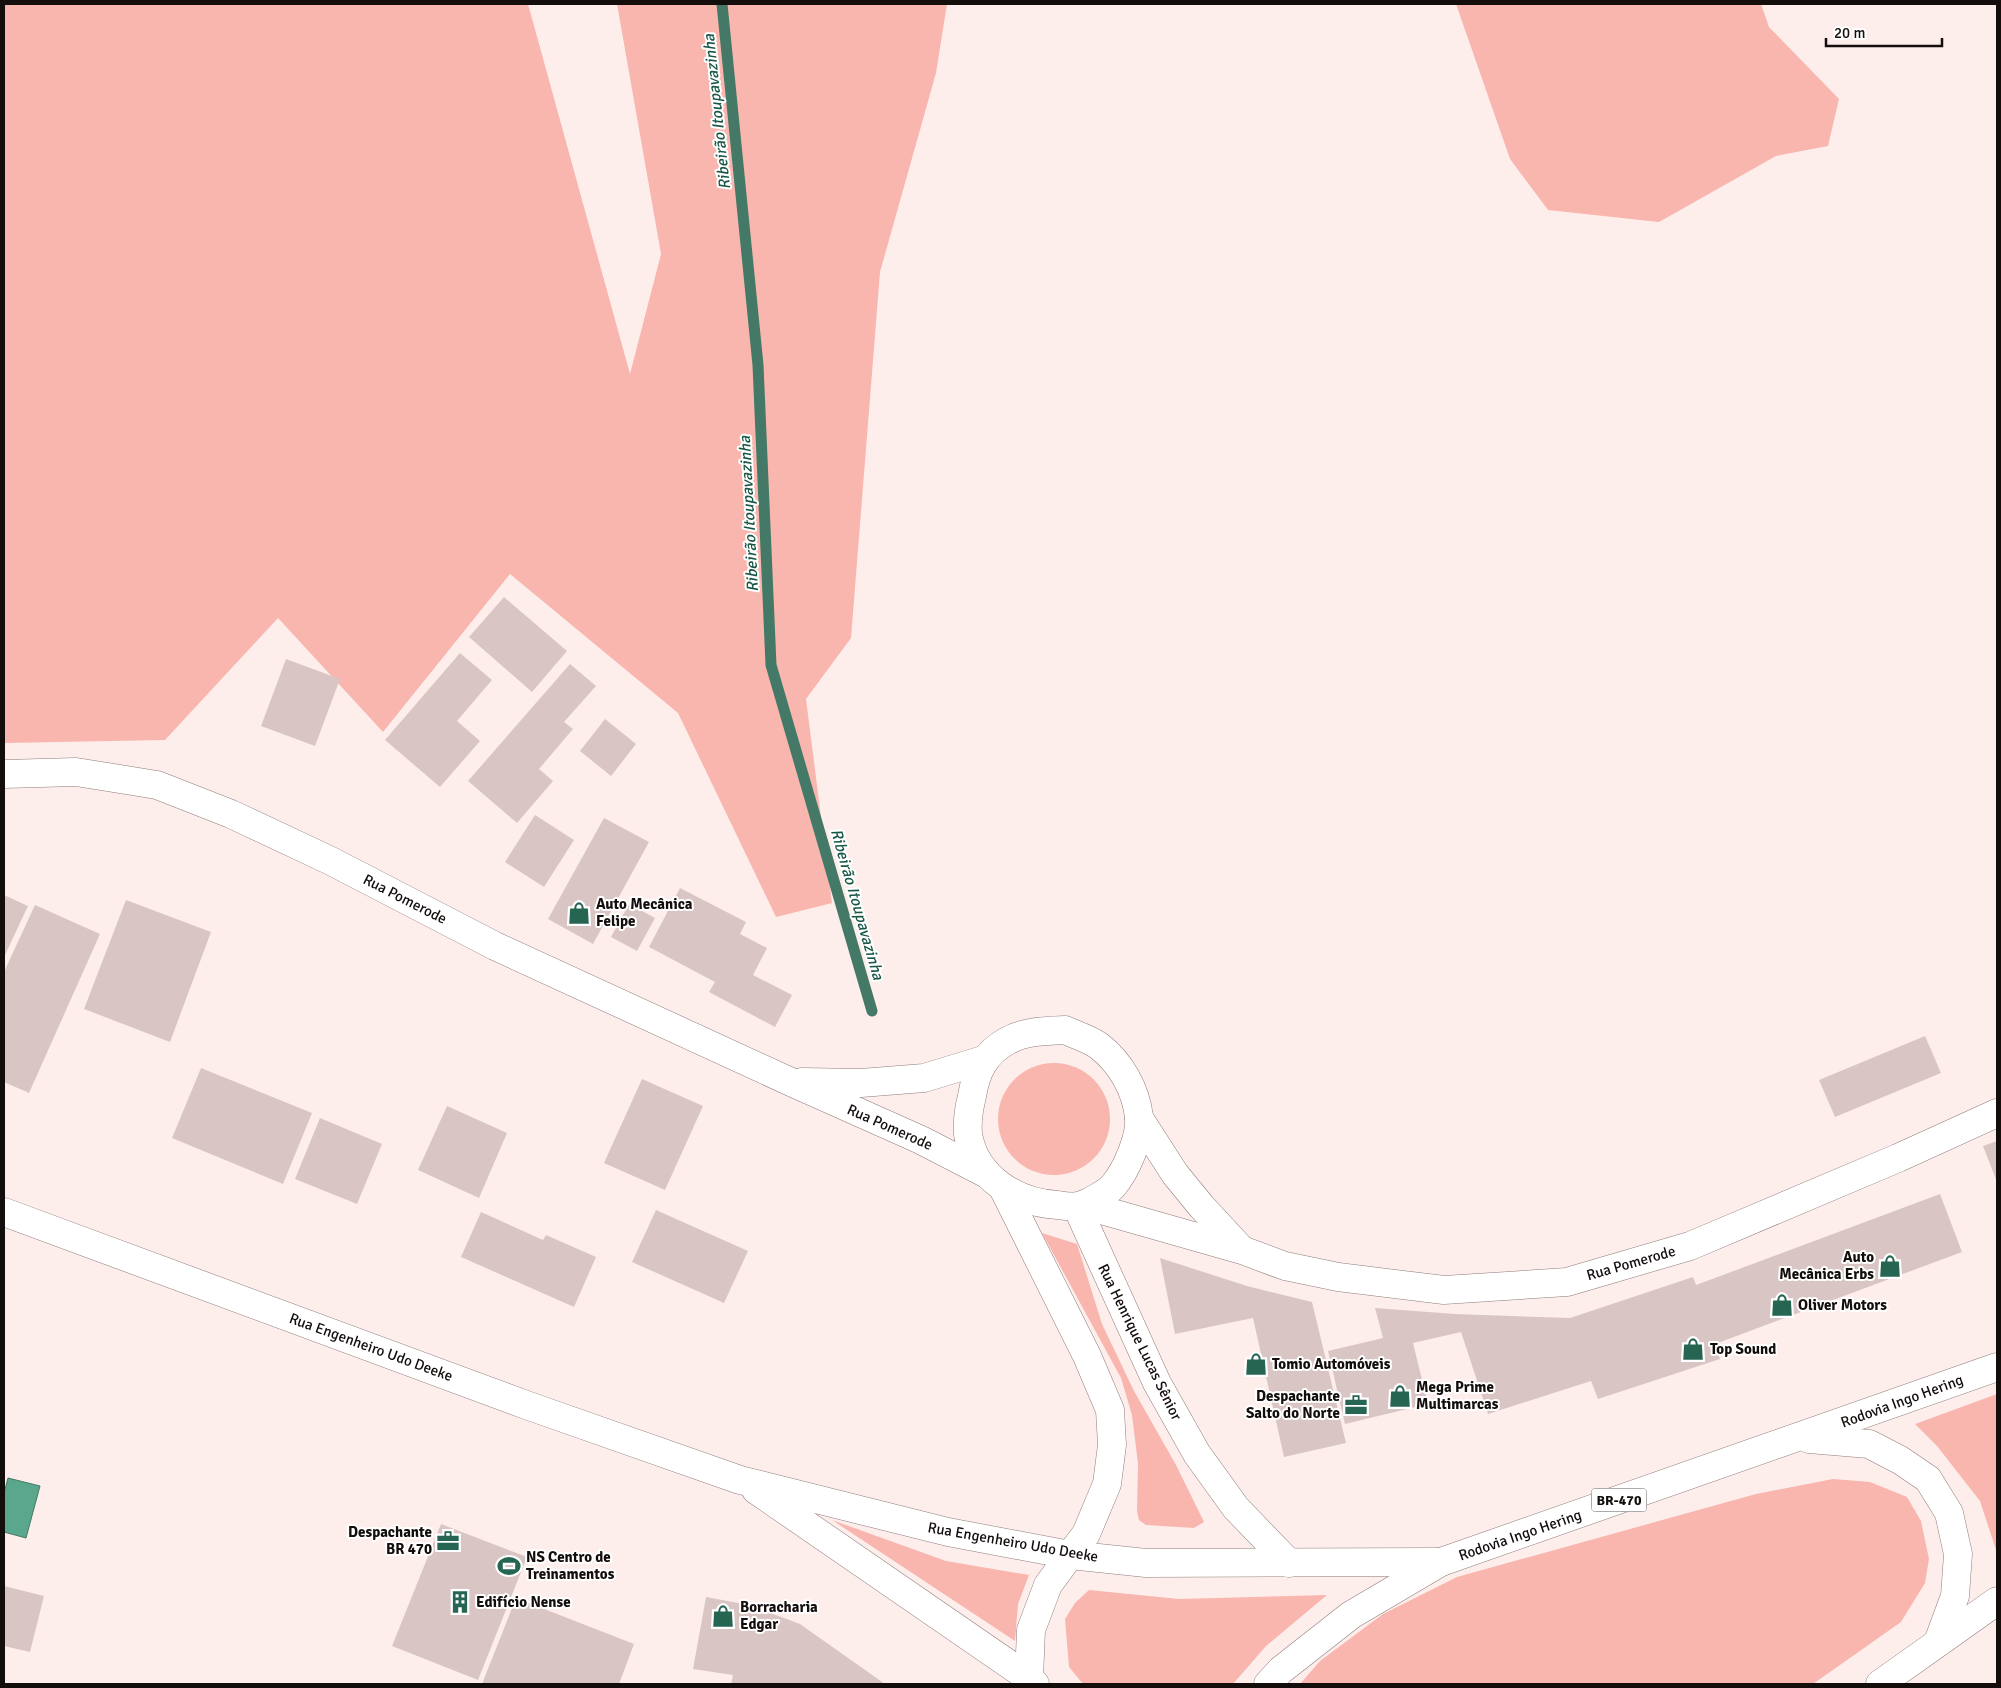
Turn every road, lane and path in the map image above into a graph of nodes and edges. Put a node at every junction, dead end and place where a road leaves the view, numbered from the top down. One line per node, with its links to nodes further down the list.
1 (4, 774): 3 (main road, Rua Pomerode)
2 (984, 1060): 3 (main road, Rua Pomerode); 5 (main road); 6 (main road)
3 (791, 1082): 6 (main road, Rua Pomerode)
4 (1997, 1113): 9 (main road, Rua Pomerode)
5 (1139, 1118): 7 (main road); 9 (main road, Rua Pomerode)
6 (995, 1181): 7 (main road); 13 (main road)
7 (1081, 1206): 9 (main road, Rua Pomerode); 15 (main road, Rua Henrique Lucas Sênior)
8 (4, 1212): 12 (main road, Rua Engenheiro Udo Deeke)
9 (1242, 1250)
10 (1997, 1367): 11 (main road, Rodovia Ingo Hering / BR-470)
11 (1797, 1438): 14 (main road, Rodovia Ingo Hering / BR-470); 17 (main road)
12 (740, 1480): 13 (main road, Rua Engenheiro Udo Deeke); 18 (main road, Rua Engenheiro Udo Deeke)
13 (1070, 1555): 15 (main road, Rua Engenheiro Udo Deeke); 18 (main road)
14 (1441, 1562): 15 (main road, Rua Engenheiro Udo Deeke); 19 (main road, Rodovia Ingo Hering / BR-470)
15 (1289, 1563)
16 (1997, 1601): 17 (main road)
17 (1938, 1642): 20 (main road)
18 (1032, 1681)
19 (1268, 1684)
20 (1880, 1684)

